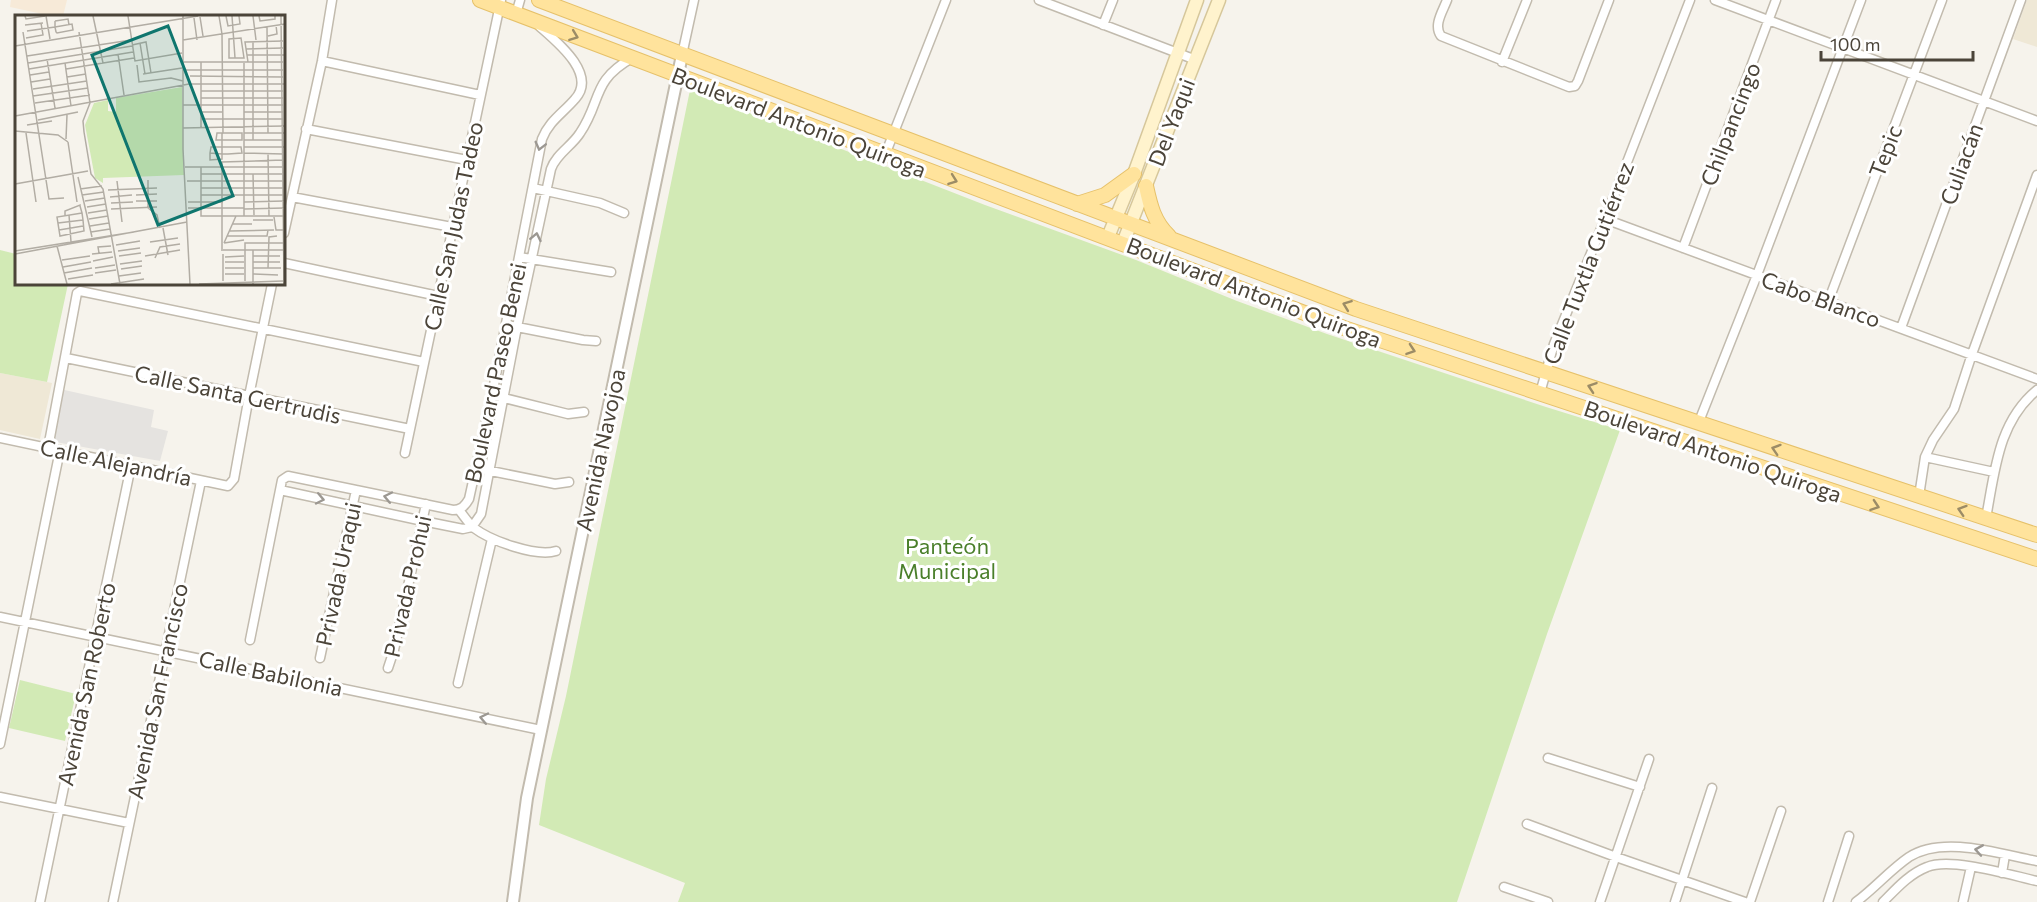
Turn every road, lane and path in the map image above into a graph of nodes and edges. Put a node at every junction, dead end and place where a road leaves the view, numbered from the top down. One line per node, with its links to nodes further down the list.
1 (332, 0): 29 (street)
2 (480, 0): 19 (main road, Boulevard Antonio Quiroga)
3 (539, 0): 26 (main road, Boulevard Antonio Quiroga)
4 (694, 0): 26 (street, Avenida Navojoa)
5 (946, 0): 39 (street)
6 (1038, 0): 23 (street)
7 (1113, 0): 23 (street)
8 (1197, 0): 25 (main road, Del Yaqui)
9 (1219, 0): 28 (main road, Del Yaqui)
10 (1447, 0): 30 (street)
11 (1527, 0): 30 (street)
12 (1609, 0): 30 (street)
13 (1690, 0): 51 (street, Calle Tuxtla Gutiérrez)
14 (1715, 0): 22 (street)
15 (1776, 0): 22 (street, Chilpancingo)
16 (1862, 0): 24 (street)
17 (1942, 0): 31 (street, Tepic)
18 (2021, 0): 36 (street, Culiacán)
19 (500, 4): 20 (main road, Boulevard Antonio Quiroga); 35 (street, Calle San Judas Tadeo)
20 (518, 7): 21 (main road, Boulevard Antonio Quiroga)
21 (532, 20): 27 (main road, Boulevard Antonio Quiroga, one-way to 27); 33 (street)
22 (1769, 20): 24 (street); 58 (street, Chilpancingo)
23 (1103, 25): 25 (street)
24 (1843, 50): 31 (street); 63 (street)
25 (1177, 53): 28 (street); 42 (main road, Del Yaqui)
26 (682, 55): 32 (street, Avenida Navojoa); 39 (main road, Boulevard Antonio Quiroga)
27 (632, 58): 32 (main road, Boulevard Antonio Quiroga); 34 (street, Boulevard Paseo Benei)
28 (1196, 60): 44 (main road, Del Yaqui)
29 (322, 61): 35 (street); 38 (street)
30 (1502, 62)
31 (1914, 74): 36 (street); 66 (street, Tepic)
32 (678, 76): 40 (main road, Boulevard Antonio Quiroga); 117 (street, Avenida Navojoa)
33 (582, 80): 34 (street); 45 (street, Boulevard Paseo Benei, one-way to 45)
34 (600, 87): 46 (street, Boulevard Paseo Benei)
35 (480, 95): 41 (street, Calle San Judas Tadeo)
36 (1984, 100): 37 (street); 69 (street, Culiacán)
37 (2037, 122)
38 (306, 129): 41 (street); 47 (street)
39 (894, 134): 40 (street); 48 (main road, Boulevard Antonio Quiroga)
40 (885, 155): 55 (main road, Boulevard Antonio Quiroga, one-way to 55)
41 (466, 160): 53 (street, Calle San Judas Tadeo)
42 (1134, 174): 48 (main road); 50 (main road, Del Yaqui)
43 (2037, 175): 72 (street)
44 (1146, 186): 52 (main road, Del Yaqui); 56 (main road)
45 (533, 188): 46 (street); 59 (street, Boulevard Paseo Benei)
46 (546, 191): 49 (street); 60 (street, Boulevard Paseo Benei, one-way to 46)
47 (292, 197): 53 (street); 54 (street)
48 (1077, 204): 50 (main road, Boulevard Antonio Quiroga)
49 (624, 213)
50 (1116, 218): 52 (main road, Boulevard Antonio Quiroga); 55 (main road, Del Yaqui)
51 (1605, 219): 58 (street, Cabo Blanco); 75 (street, Calle Tuxtla Gutiérrez)
52 (1131, 223): 56 (main road, Boulevard Antonio Quiroga); 57 (main road, Del Yaqui)
53 (452, 227): 65 (street, Calle San Judas Tadeo)
54 (285, 228)
55 (1108, 237): 57 (main road, Boulevard Antonio Quiroga)
56 (1175, 241): 75 (main road, Boulevard Antonio Quiroga, one-way to 56)
57 (1123, 243): 78 (main road, Boulevard Antonio Quiroga, one-way to 78)
58 (1683, 248): 63 (street, Cabo Blanco)
59 (519, 257): 60 (street); 67 (street, Boulevard Paseo Benei)
60 (531, 260): 62 (street); 68 (street, Boulevard Paseo Benei)
61 (285, 262): 65 (street)
62 (611, 272)
63 (1757, 275): 66 (street, Cabo Blanco); 83 (street)
64 (272, 285): 70 (street)
65 (438, 296): 74 (street, Calle San Judas Tadeo)
66 (1828, 302): 69 (street, Cabo Blanco)
67 (506, 324): 68 (street); 79 (street, Boulevard Paseo Benei)
68 (517, 327): 71 (street); 81 (street, Boulevard Paseo Benei)
69 (1901, 328): 72 (street, Cabo Blanco)
70 (262, 330): 73 (street); 74 (street); 80 (street)
71 (596, 341)
72 (1972, 354): 76 (street, Cabo Blanco); 89 (street)
73 (66, 358): 80 (street, Calle Santa Gertrudis); 86 (street)
74 (424, 362): 84 (street, Calle San Judas Tadeo)
75 (1545, 370): 78 (street, Calle Tuxtla Gutiérrez); 83 (main road, Boulevard Antonio Quiroga, one-way to 75)
76 (2037, 379)
77 (2037, 390): 93 (street)
78 (1540, 393): 108 (main road, Boulevard Antonio Quiroga, one-way to 108)
79 (492, 395): 81 (street); 91 (street, Boulevard Paseo Benei)
80 (249, 396): 84 (street, Calle Santa Gertrudis); 94 (street, Calle Alejandría)
81 (504, 398): 82 (street); 92 (street, Boulevard Paseo Benei)
82 (584, 412)
83 (1698, 424): 98 (main road, Boulevard Antonio Quiroga, one-way to 83)
84 (410, 429): 88 (street, Calle San Judas Tadeo)
85 (0, 438): 86 (street, Calle Alejandría)
86 (48, 448): 87 (street, Calle Alejandría)
87 (60, 450): 90 (street, Calle Alejandría); 110 (street)
88 (405, 453)
89 (1925, 457): 93 (street); 98 (street)
90 (131, 466): 94 (street, Calle Alejandría); 111 (street, Avenida San Roberto)
91 (476, 468): 92 (street); 101 (street, Boulevard Paseo Benei)
92 (490, 470): 95 (street); 104 (street, Boulevard Paseo Benei)
93 (1994, 472): 102 (street)
94 (201, 480): 113 (street, Avenida San Francisco)
95 (569, 482)
96 (280, 490): 97 (street, Boulevard Paseo Benei); 100 (street, one-way to 100); 112 (street)
97 (356, 490): 99 (street, Boulevard Paseo Benei, one-way to 97); 100 (street, Privada Uraqui)
98 (1919, 496): 102 (main road, Boulevard Antonio Quiroga, one-way to 98)
99 (426, 504): 101 (street, Boulevard Paseo Benei); 103 (street, Privada Prohui)
100 (353, 506): 103 (street); 114 (street, Privada Uraqui)
101 (459, 510): 104 (street)
102 (1986, 518): 105 (main road, Boulevard Antonio Quiroga)
103 (423, 521): 104 (street); 115 (street, Privada Prohui)
104 (472, 527): 106 (street)
105 (2037, 536)
106 (492, 539): 107 (street); 116 (street)
107 (556, 551)
108 (2037, 559)
109 (0, 617): 110 (street, Calle Babilonia)
110 (26, 622): 111 (street, Calle Babilonia); 118 (street)
111 (96, 637): 113 (street, Calle Babilonia); 124 (street, Avenida San Roberto)
112 (250, 640)
113 (165, 651): 117 (street, Calle Babilonia, one-way to 113); 126 (street, Avenida San Francisco)
114 (320, 658)
115 (387, 668)
116 (458, 683)
117 (541, 730): 143 (street, Avenida Navojoa)
118 (0, 744)
119 (1548, 758): 121 (street)
120 (1649, 759): 121 (street)
121 (1640, 787): 131 (street)
122 (1712, 788): 136 (street)
123 (0, 797): 124 (street)
124 (59, 810): 126 (street); 141 (street, Avenida San Roberto)
125 (1780, 811): 148 (street)
126 (129, 823): 142 (street, Avenida San Francisco)
127 (1527, 824): 131 (street)
128 (1849, 836): 149 (street)
129 (1942, 846): 130 (street, one-way to 129); 133 (street); 139 (street)
130 (2006, 855): 132 (street); 135 (street)
131 (1616, 857): 136 (street); 145 (street)
132 (2037, 861)
133 (1942, 864): 134 (street); 140 (street)
134 (1971, 867): 135 (street); 151 (street)
135 (2002, 873): 137 (street)
136 (1682, 880): 146 (street); 147 (street)
137 (2037, 881)
138 (1504, 887): 144 (street)
139 (1874, 888): 140 (street); 150 (street)
140 (1884, 901)
141 (40, 902)
142 (113, 902)
143 (513, 902)
144 (1548, 902)
145 (1600, 902)
146 (1675, 902)
147 (1745, 902)
148 (1750, 902)
149 (1828, 902)
150 (1856, 902)
151 (1963, 902)

